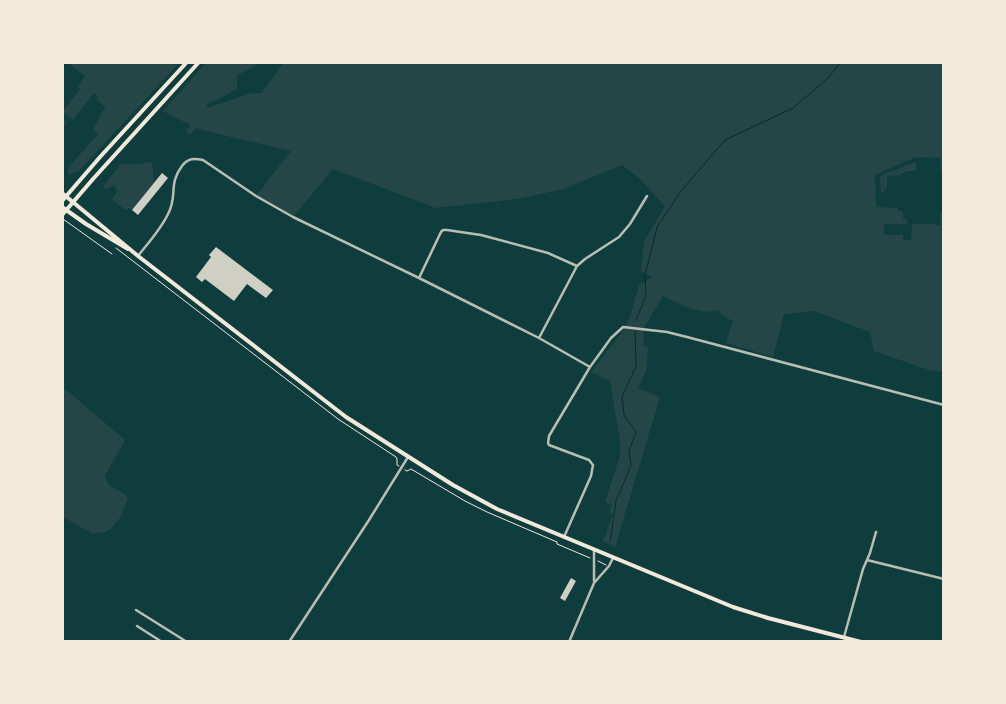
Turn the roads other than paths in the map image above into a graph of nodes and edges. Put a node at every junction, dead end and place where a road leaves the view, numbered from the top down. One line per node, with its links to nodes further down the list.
1 (186, 62): 5 (main road)
2 (199, 62): 7 (main road)
3 (62, 193): 8 (main road)
4 (647, 196): 9 (street)
5 (62, 201)
6 (62, 207): 8 (main road)
7 (62, 215)
8 (138, 256): 10 (street); 14 (main road)
9 (577, 266): 10 (street); 11 (street)
10 (419, 278): 11 (street)
11 (539, 338): 12 (street)
12 (590, 367): 13 (street); 16 (street)
13 (944, 405)
14 (408, 457): 16 (main road); 27 (street)
15 (876, 532): 19 (street)
16 (564, 538): 17 (main road)
17 (594, 550): 18 (main road); 21 (street)
18 (613, 558): 21 (street); 24 (main road)
19 (867, 560): 20 (street); 24 (street)
20 (944, 579)
21 (594, 582): 28 (street)
22 (136, 610): 26 (street)
23 (138, 626): 25 (street)
24 (844, 637): 29 (main road)
25 (162, 642)
26 (187, 642)
27 (289, 642)
28 (569, 642)
29 (861, 642)

